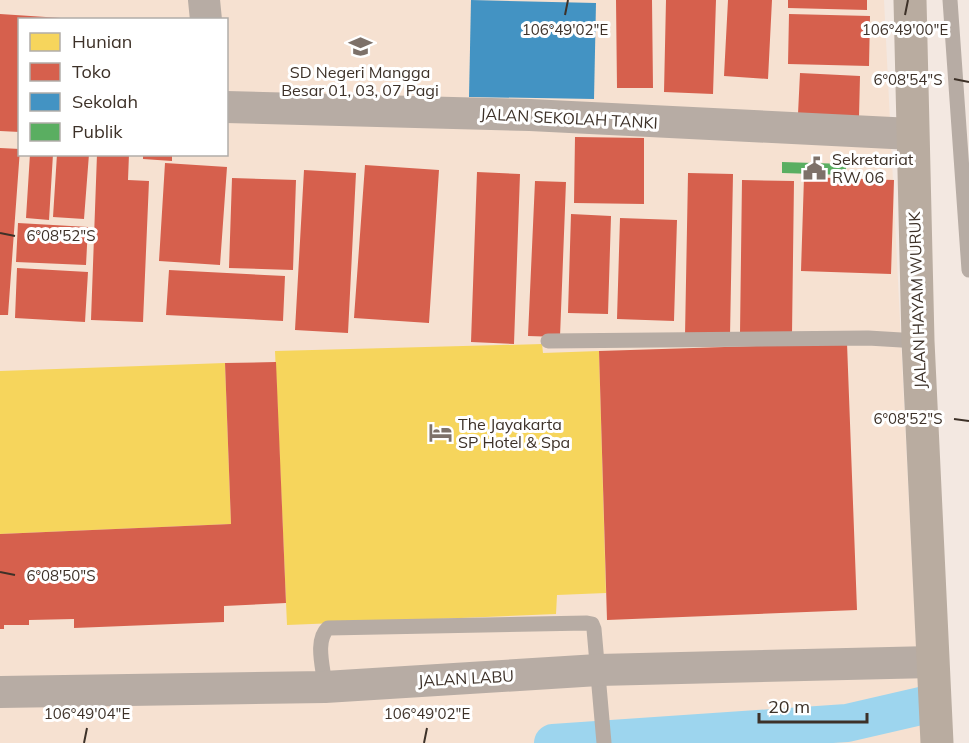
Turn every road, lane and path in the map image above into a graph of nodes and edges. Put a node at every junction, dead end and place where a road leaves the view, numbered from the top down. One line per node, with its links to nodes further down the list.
1 (204, 0): 4 (street)
2 (910, 0): 6 (main road, JALAN HAYAM WURUK)
3 (950, 0): 7 (lane)
4 (206, 18)
5 (228, 107): 6 (street, JALAN SEKOLAH TANKI)
6 (912, 134): 9 (main road, JALAN HAYAM WURUK)
7 (969, 270)
8 (549, 341): 9 (lane)
9 (918, 341): 10 (main road, JALAN HAYAM WURUK)
10 (932, 662): 11 (street, JALAN LABU); 15 (main road, JALAN HAYAM WURUK)
11 (598, 670): 12 (street, JALAN LABU); 12 (lane); 14 (lane)
12 (325, 687): 13 (street, JALAN LABU)
13 (0, 692)
14 (604, 743)
15 (937, 743)

